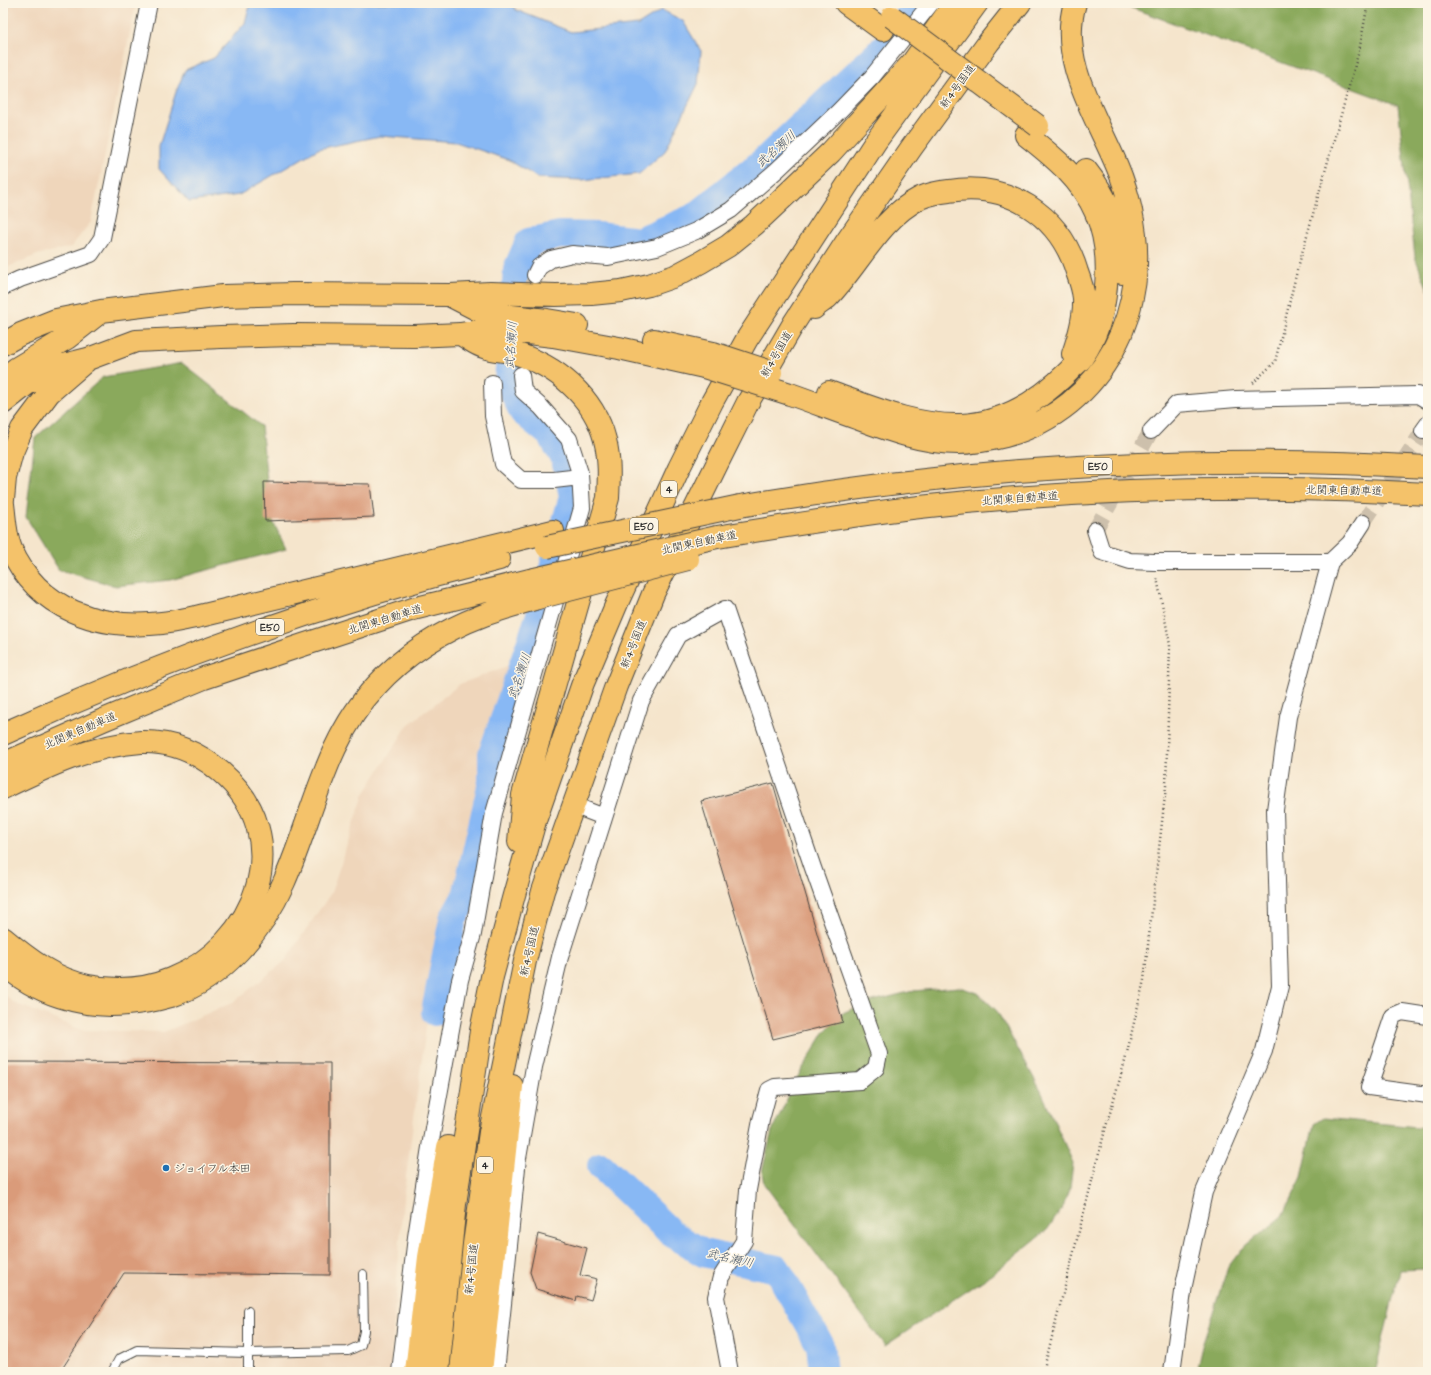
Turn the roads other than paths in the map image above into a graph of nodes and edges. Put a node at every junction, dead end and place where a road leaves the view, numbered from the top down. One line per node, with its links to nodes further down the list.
1 (149, 3): 12 (street)
2 (846, 3): 9 (highway)
3 (872, 3): 9 (highway)
4 (931, 3): 11 (street)
5 (955, 3): 13 (highway)
6 (977, 3): 44 (highway, 4)
7 (1020, 3): 15 (highway, 新4号国道 / 4)
8 (1074, 3): 18 (highway)
9 (887, 23): 10 (highway)
10 (1032, 130): 18 (highway); 22 (highway)
11 (535, 275)
12 (3, 287)
13 (450, 295): 14 (highway); 20 (highway)
14 (101, 311): 17 (highway); 23 (highway)
15 (794, 324): 22 (highway); 42 (highway, 新4号国道 / 4)
16 (460, 334): 19 (highway); 20 (highway); 44 (highway)
17 (3, 344)
18 (1113, 352): 25 (highway)
19 (88, 359): 27 (highway); 32 (highway)
20 (709, 360): 25 (highway, bridge)
21 (521, 375): 30 (street)
22 (1064, 376): 25 (highway)
23 (3, 379)
24 (492, 383): 30 (street)
25 (794, 387)
26 (1428, 401): 28 (street)
27 (3, 403)
28 (1151, 431)
29 (1428, 467): 36 (highway, E50, bridge)
30 (580, 477): 56 (street)
31 (1428, 494): 38 (highway, 北関東自動車道, bridge)
32 (3, 500)
33 (3, 504): 36 (highway)
34 (1363, 523): 37 (street)
35 (1095, 530): 37 (street)
36 (550, 539): 39 (highway, E50)
37 (1330, 562): 63 (street)
38 (532, 590): 40 (highway, 北関東自動車道 / E50); 47 (highway)
39 (3, 734)
40 (3, 764)
41 (3, 788): 45 (highway)
42 (573, 805): 43 (street); 46 (highway, 新4号国道 / 4)
43 (604, 816): 61 (street); 62 (street)
44 (514, 894): 49 (highway, 4)
45 (3, 938)
46 (526, 961): 59 (highway, 新4号国道 / 4); 60 (highway)
47 (3, 963)
48 (1428, 1016): 50 (street)
49 (481, 1031): 57 (highway); 58 (highway, 4)
50 (1428, 1095)
51 (364, 1274): 53 (lane)
52 (248, 1311): 53 (lane)
53 (248, 1353): 54 (lane); 55 (lane)
54 (112, 1372)
55 (248, 1372)
56 (400, 1372)
57 (416, 1372)
58 (438, 1372)
59 (461, 1372)
60 (481, 1372)
61 (496, 1372)
62 (730, 1372)
63 (1172, 1372)

